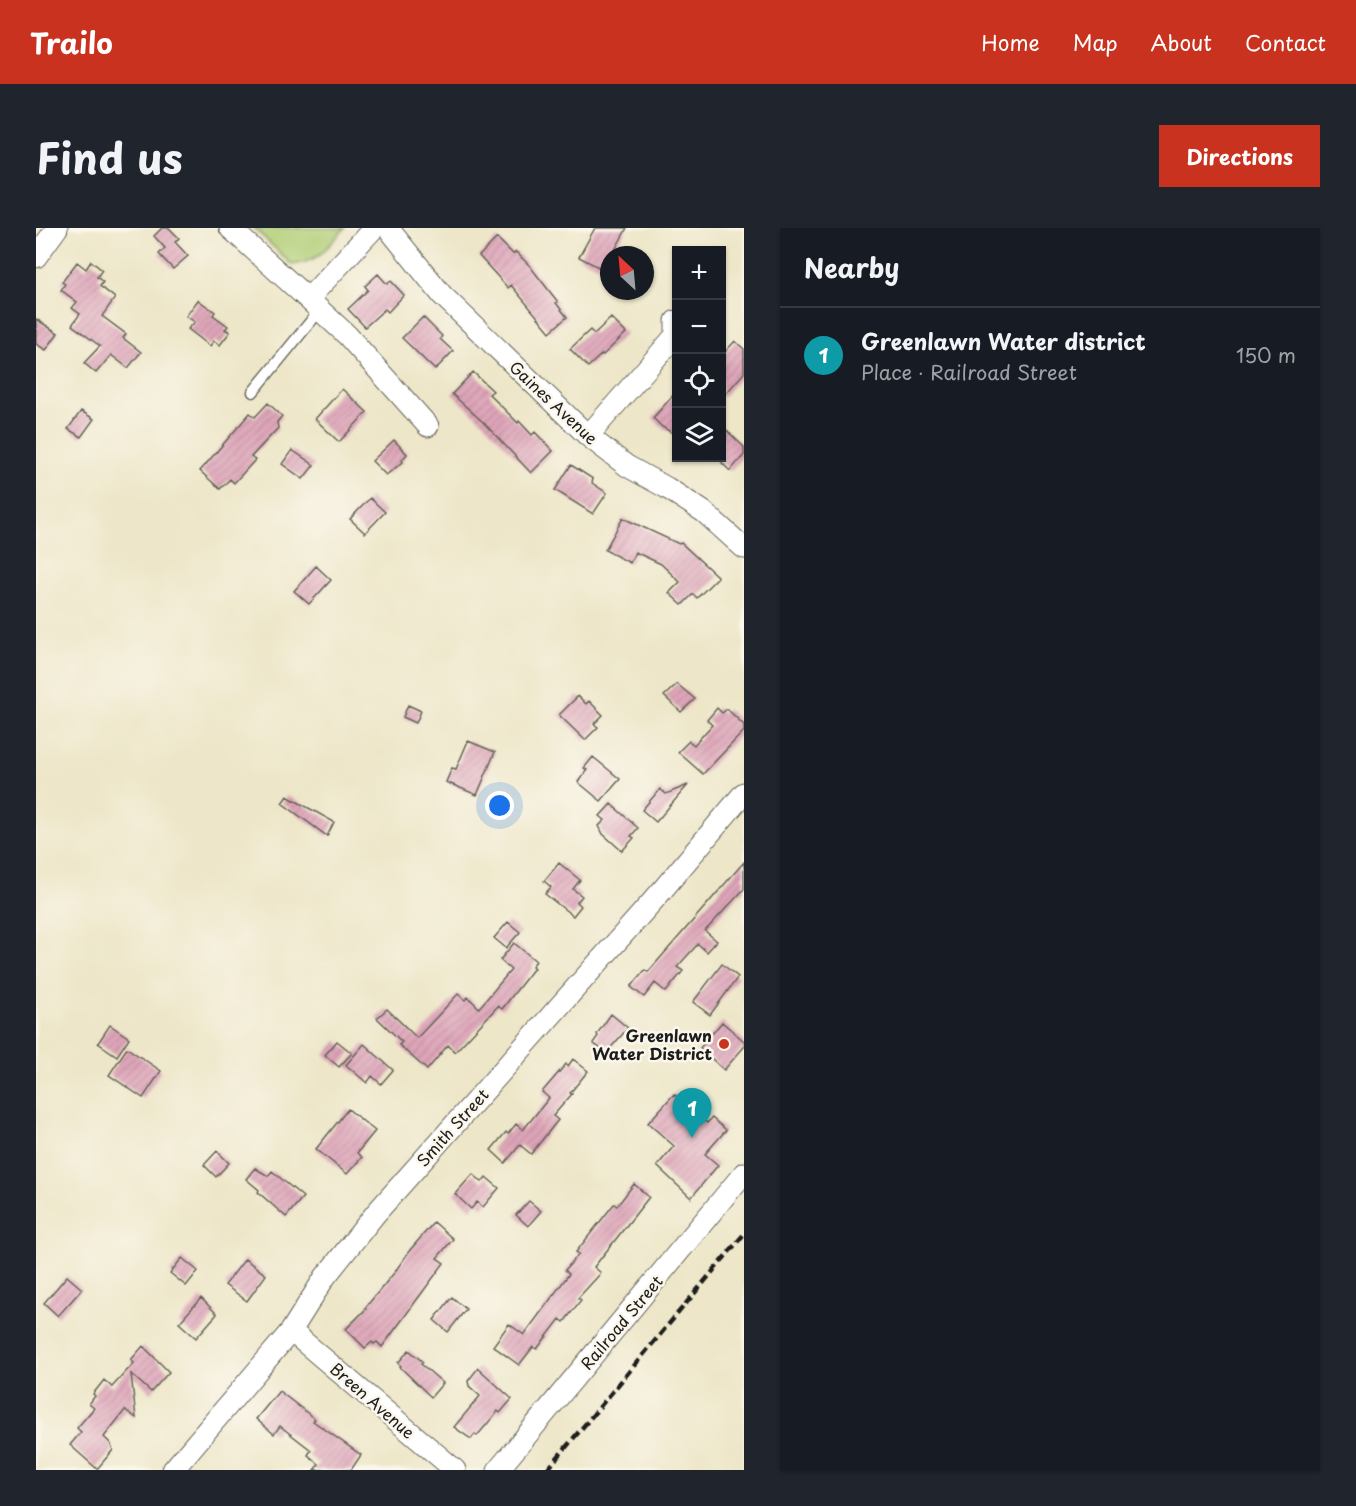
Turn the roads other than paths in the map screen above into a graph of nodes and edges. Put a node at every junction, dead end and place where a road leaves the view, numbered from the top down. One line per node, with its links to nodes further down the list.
1 (57, 228): 5 (street)
2 (230, 228): 6 (street)
3 (374, 228): 6 (street)
4 (388, 228): 10 (street, Gaines Avenue)
5 (36, 257)
6 (314, 304): 8 (lane); 9 (street)
7 (672, 340): 10 (street)
8 (253, 392)
9 (428, 426)
10 (588, 436): 11 (street, Gaines Avenue)
11 (744, 548)
12 (744, 793): 14 (street, Smith Street)
13 (744, 1173): 17 (street, Railroad Street)
14 (291, 1331): 15 (street, Smith Street); 16 (street, Breen Avenue)
15 (173, 1470)
16 (454, 1470)
17 (498, 1470)

